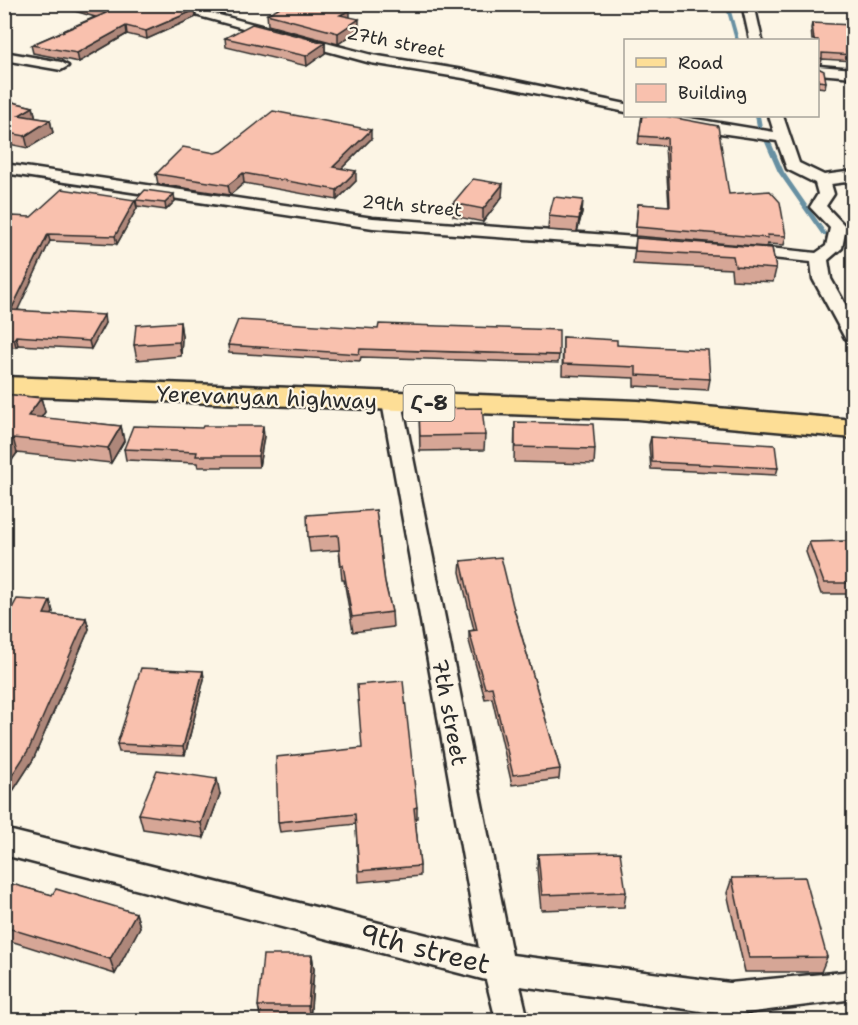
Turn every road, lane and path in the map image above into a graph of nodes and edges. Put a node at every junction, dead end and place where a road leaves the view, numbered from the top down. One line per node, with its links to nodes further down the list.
1 (161, 4): 8 (street, 27th street)
2 (748, 4): 3 (street)
3 (756, 39)
4 (4, 56): 5 (street)
5 (61, 66)
6 (819, 70): 7 (street)
7 (854, 73)
8 (624, 108)
9 (663, 117): 11 (street)
10 (776, 117): 11 (street)
11 (782, 137): 14 (street)
12 (4, 168): 15 (street, 29th street)
13 (854, 176): 14 (street)
14 (822, 180): 17 (street)
15 (683, 246)
16 (730, 249): 17 (street)
17 (819, 258): 18 (street)
18 (854, 338)
19 (4, 387): 20 (main road, Yerevanyan highway / Հ-8)
20 (392, 402): 21 (main road, Yerevanyan highway / Հ-8); 23 (street, 7th street)
21 (854, 429)
22 (4, 842): 23 (street, 9th street)
23 (499, 968): 24 (street, 9th street); 25 (street, 7th street)
24 (854, 983)
25 (512, 1020)

